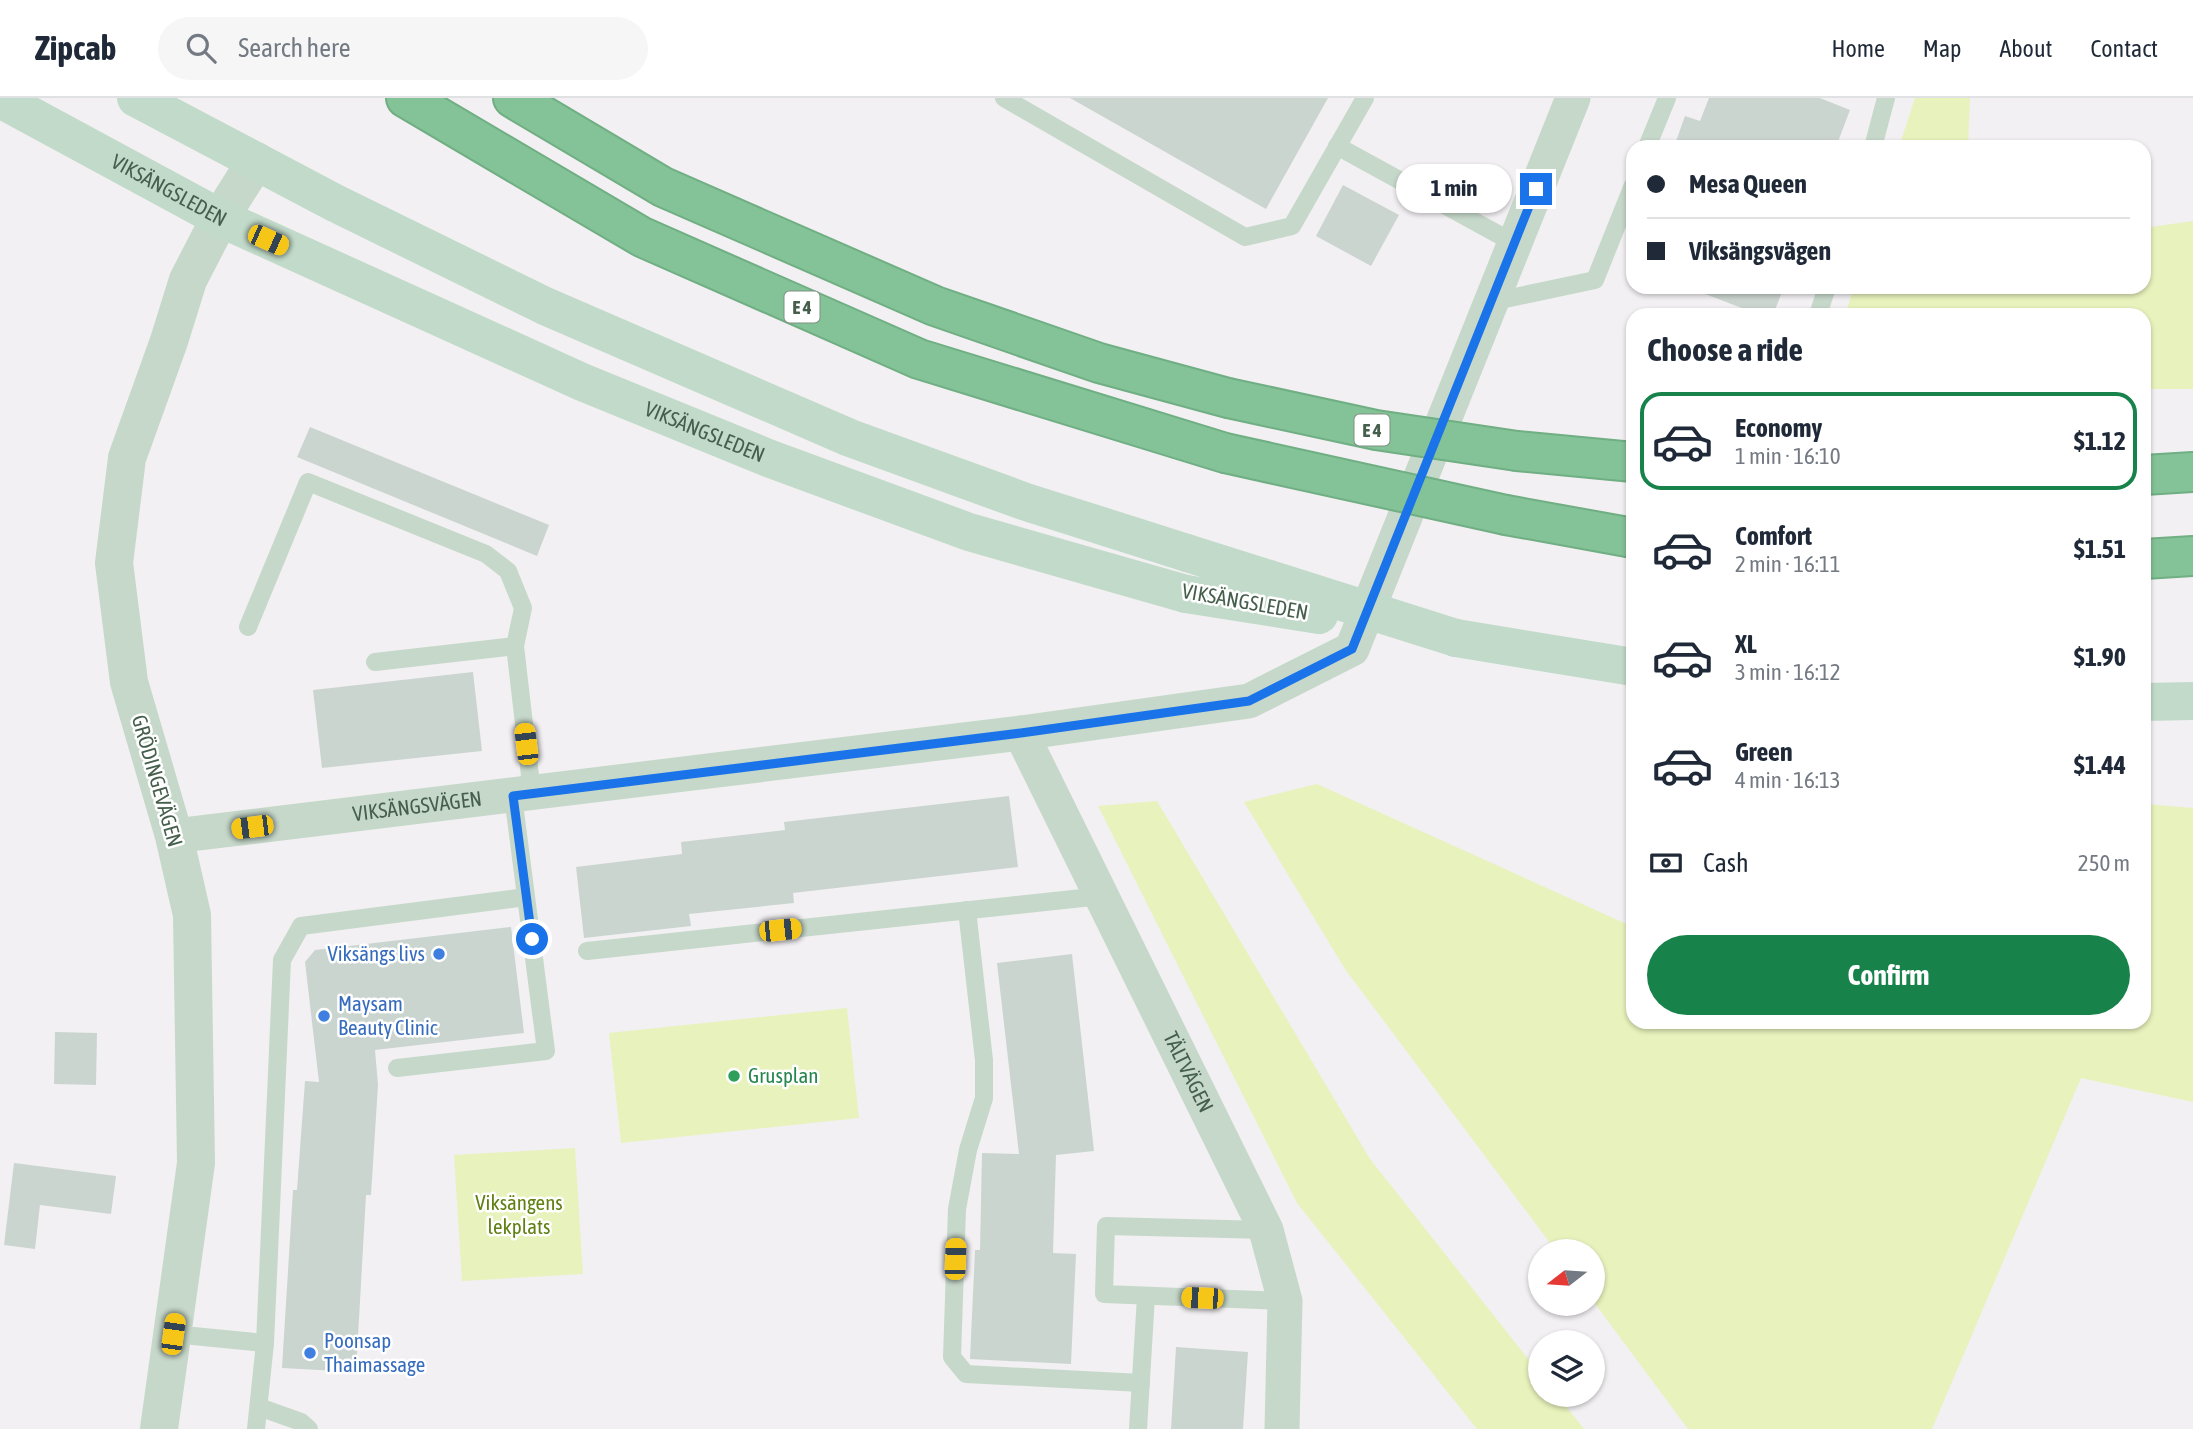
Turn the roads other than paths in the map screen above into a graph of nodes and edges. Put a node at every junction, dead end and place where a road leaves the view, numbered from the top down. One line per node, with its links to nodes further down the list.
1 (136, 98): 13 (main road, VIKSÄNGSLEDEN)
2 (406, 98): 21 (highway, E 4, bridge)
3 (513, 98): 18 (highway, E 4, bridge)
4 (1004, 98): 12 (lane)
5 (1365, 98): 12 (lane)
6 (1573, 98): 16 (street, VIKSÄNGSVÄGEN)
7 (1667, 98): 10 (lane)
8 (1886, 98): 11 (lane)
9 (0, 100): 15 (main road, VIKSÄNGSLEDEN)
10 (1650, 140)
11 (1875, 140)
12 (1337, 146): 16 (lane)
13 (256, 161): 15 (street, GRÖDINGEVÄGEN); 25 (main road, VIKSÄNGSLEDEN, bridge)
14 (1626, 202): 17 (lane)
15 (220, 218): 25 (main road, VIKSÄNGSLEDEN, bridge); 33 (street, GRÖDINGEVÄGEN)
16 (1514, 243): 17 (street, VIKSÄNGSVÄGEN)
17 (1490, 302): 31 (street, VIKSÄNGSVÄGEN)
18 (1626, 461)
19 (2193, 472): 20 (highway)
20 (2151, 475)
21 (1626, 537)
22 (2193, 556): 23 (highway)
23 (2151, 559)
24 (248, 627): 26 (lane)
25 (1456, 638): 28 (main road, VIKSÄNGSLEDEN)
26 (515, 646): 27 (lane); 32 (lane)
27 (376, 662)
28 (1626, 666)
29 (2193, 701): 30 (main road)
30 (2151, 702)
31 (1021, 733): 32 (street, VIKSÄNGSVÄGEN); 34 (street, TÄLTVÄGEN)
32 (523, 794): 33 (street, VIKSÄNGSVÄGEN); 35 (lane)
33 (174, 836): 42 (street, GRÖDINGEVÄGEN)
34 (1101, 896): 36 (lane); 39 (street, TÄLTVÄGEN)
35 (526, 897): 38 (lane); 43 (lane)
36 (967, 910): 37 (lane); 44 (lane)
37 (587, 951)
38 (397, 1068)
39 (1266, 1230): 40 (lane); 41 (street, TÄLTVÄGEN)
40 (1146, 1296): 41 (lane); 44 (lane)
41 (1285, 1301): 50 (street, TÄLTVÄGEN)
42 (173, 1334): 43 (lane); 46 (street, GRÖDINGEVÄGEN)
43 (265, 1343): 45 (lane)
44 (1141, 1383): 49 (lane)
45 (259, 1407): 47 (lane); 48 (lane)
46 (159, 1429)
47 (256, 1429)
48 (309, 1429)
49 (1138, 1429)
50 (1283, 1429)

